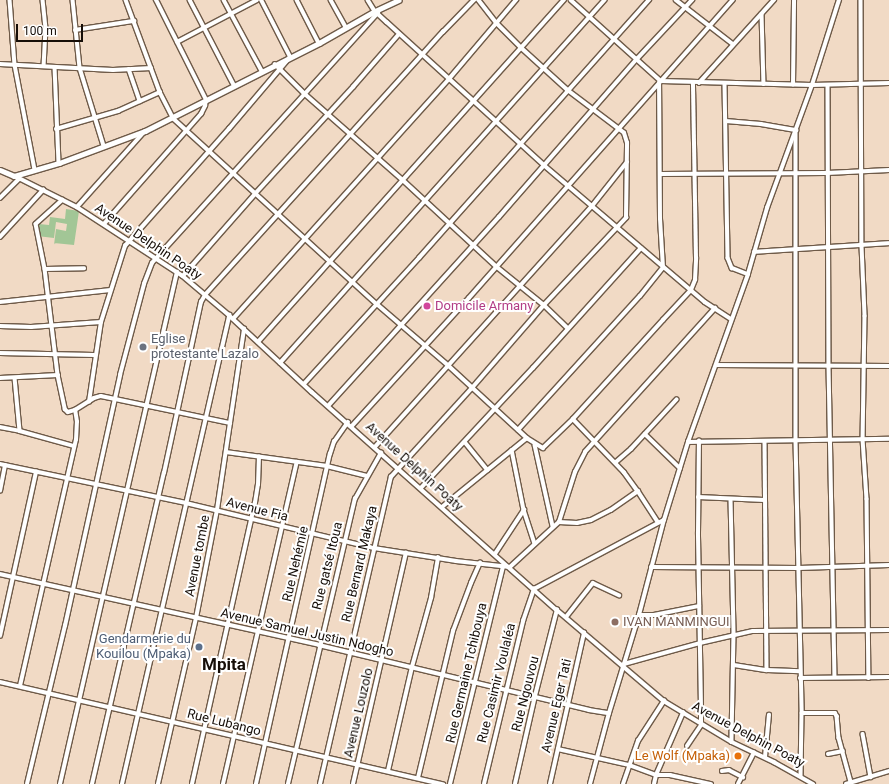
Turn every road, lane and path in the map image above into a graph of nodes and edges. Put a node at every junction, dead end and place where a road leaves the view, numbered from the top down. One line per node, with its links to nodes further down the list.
1 (10, 0): 50 (street)
2 (43, 0): 51 (street)
3 (73, 0): 38 (street)
4 (126, 0): 33 (street)
5 (156, 0): 41 (street)
6 (190, 0): 36 (street)
7 (224, 0): 30 (street)
8 (257, 0): 30 (street)
9 (262, 0): 46 (street)
10 (297, 0): 42 (street)
11 (331, 0): 37 (street)
12 (368, 0): 29 (street)
13 (399, 0): 29 (street)
14 (474, 0): 45 (street)
15 (478, 0): 34 (street)
16 (516, 0): 34 (street)
17 (564, 0): 44 (street)
18 (571, 0): 32 (street)
19 (605, 0): 32 (street)
20 (649, 0): 40 (street)
21 (676, 0): 28 (street)
22 (692, 0): 28 (street)
23 (733, 0): 35 (street)
24 (774, 0): 31 (street)
25 (794, 0): 67 (street)
26 (840, 0): 68 (street)
27 (861, 0): 66 (street)
28 (685, 7): 35 (street); 47 (street)
29 (376, 12): 37 (street); 39 (street); 73 (street)
30 (232, 13): 36 (street); 58 (street)
31 (762, 14): 43 (street); 65 (street)
32 (590, 16): 40 (street); 56 (street)
33 (134, 21): 38 (street); 54 (street)
34 (496, 23): 44 (street); 59 (street)
35 (710, 26): 43 (street); 60 (street)
36 (204, 27): 41 (street); 70 (street)
37 (346, 27): 42 (street)
38 (75, 30): 53 (street)
39 (399, 34): 45 (street); 78 (street)
40 (614, 38): 47 (street); 71 (street)
41 (177, 42): 74 (street)
42 (319, 43): 46 (street)
43 (733, 44): 62 (street)
44 (521, 48): 56 (street); 76 (street)
45 (422, 55): 59 (street); 88 (street)
46 (290, 57): 49 (street); 57 (street)
47 (637, 59): 60 (street); 77 (street)
48 (0, 64): 50 (street)
49 (275, 64): 57 (street); 58 (street)
50 (15, 65): 51 (street); 97 (street)
51 (44, 66): 52 (street)
52 (55, 67): 53 (street); 83 (street)
53 (80, 68): 55 (street); 79 (street)
54 (151, 68): 55 (street); 72 (street)
55 (129, 69): 75 (street)
56 (544, 69): 71 (street); 81 (street)
57 (281, 70): 73 (street); 91 (street)
58 (262, 71): 70 (street)
59 (449, 78): 76 (street); 92 (street)
60 (660, 82): 61 (street); 84 (street); 104 (street)
61 (694, 83): 62 (street); 105 (street)
62 (699, 83): 64 (street)
63 (889, 83): 66 (street)
64 (725, 84): 65 (street); 82 (street)
65 (764, 84): 67 (street)
66 (860, 84): 69 (street); 99 (street)
67 (793, 85): 68 (street)
68 (812, 85): 69 (street); 86 (street)
69 (828, 85): 103 (street)
70 (234, 86): 74 (street)
71 (568, 90): 77 (street); 89 (street)
72 (160, 92): 75 (street); 80 (street)
73 (304, 93): 78 (street); 100 (street)
74 (206, 100): 80 (street); 85 (street)
75 (140, 101): 79 (street)
76 (474, 101): 81 (street); 108 (street)
77 (593, 110): 84 (street); 95 (street)
78 (328, 114): 88 (street); 111 (street)
79 (96, 118): 83 (street); 90 (street)
80 (173, 118): 85 (street); 87 (street)
81 (498, 122): 89 (street); 114 (street)
82 (726, 122): 86 (street); 101 (street)
83 (56, 129): 94 (street)
84 (620, 129): 93 (street, Rue Bernard Makaya); 109 (street)
85 (186, 130): 91 (street); 118 (street)
86 (796, 130): 102 (street); 106 (street)
87 (145, 131): 90 (street); 116 (street)
88 (351, 134): 92 (street); 117 (street)
89 (520, 144): 95 (street); 119 (street)
90 (104, 146): 94 (street)
91 (209, 151): 100 (street); 123 (street)
92 (377, 158): 108 (street); 122 (street)
93 (627, 162): 115 (street); 120 (street, Rue Bernard Makaya)
94 (58, 163): 97 (street)
95 (544, 165): 109 (street); 125 (street)
96 (0, 170): 107 (street, Avenue Delphin Poaty)
97 (35, 170): 107 (street)
98 (889, 170): 99 (street)
99 (862, 172): 103 (street); 126 (street)
100 (233, 173): 111 (street); 131 (street)
101 (727, 173): 105 (street); 106 (street); 138 (street)
102 (796, 173): 103 (street); 106 (street); 129 (street)
103 (827, 173): 128 (street)
104 (660, 174): 105 (street); 135 (street)
105 (695, 174): 143 (street)
106 (780, 174): 130 (street)
107 (17, 177): 110 (street, Avenue Delphin Poaty); 112 (street)
108 (403, 180): 114 (street); 132 (street)
109 (568, 186): 115 (street); 133 (street)
110 (43, 190): 113 (street, Avenue Delphin Poaty); 121 (street)
111 (255, 194): 117 (street); 139 (street)
112 (0, 198)
113 (63, 200): 116 (street, Avenue Delphin Poaty); 136 (street)
114 (426, 201): 119 (street); 140 (street)
115 (592, 206): 120 (street); 141 (street)
116 (77, 208): 118 (street, Avenue Delphin Poaty)
117 (278, 215): 122 (street); 144 (street)
118 (104, 224): 123 (street, Avenue Delphin Poaty)
119 (450, 224): 125 (street); 147 (street)
120 (617, 227): 127 (street); 148 (street, Rue Bernard Makaya)
121 (0, 237)
122 (306, 238): 132 (street); 151 (street)
123 (129, 240): 131 (street, Avenue Delphin Poaty); 142 (street)
124 (889, 243): 126 (street)
125 (474, 244): 133 (street); 154 (street)
126 (862, 246): 128 (street); 169 (street)
127 (641, 248): 135 (street); 157 (street)
128 (829, 248): 129 (street); 168 (street)
129 (796, 250): 130 (street); 167 (street)
130 (754, 252): 138 (street)
131 (155, 258): 137 (street, Avenue Delphin Poaty); 176 (street)
132 (330, 261): 140 (street); 159 (street)
133 (496, 266): 141 (street); 160 (street)
134 (84, 268): 136 (street)
135 (663, 268): 143 (street); 190 (street)
136 (45, 269): 145 (street)
137 (177, 272): 139 (street, Avenue Delphin Poaty); 180 (street)
138 (748, 274): 152 (street)
139 (183, 276): 144 (street, Avenue Delphin Poaty)
140 (353, 282): 147 (street); 164 (street)
141 (520, 285): 148 (street); 166 (street)
142 (110, 290): 145 (street); 153 (street)
143 (691, 290): 149 (street); 184 (street)
144 (205, 295): 150 (street, Avenue Delphin Poaty); 183 (street)
145 (49, 296): 146 (street); 155 (street)
146 (0, 302)
147 (377, 304): 154 (street); 174 (street)
148 (544, 305): 157 (street); 175 (street, Rue Bernard Makaya)
149 (715, 308): 152 (street); 196 (street)
150 (229, 316): 151 (street, Avenue Delphin Poaty); 185 (street)
151 (233, 319): 158 (street, Avenue Delphin Poaty)
152 (731, 319): 165 (street)
153 (101, 322): 155 (street); 163 (street)
154 (401, 324): 160 (street); 179 (street)
155 (52, 325): 156 (street); 161 (street)
156 (0, 326)
157 (568, 328): 181 (street)
158 (244, 329): 159 (street, Avenue Delphin Poaty); 187 (street, Avenue tombe)
159 (258, 342): 164 (street, Avenue Delphin Poaty)
160 (425, 345): 166 (street); 188 (street)
161 (56, 353): 162 (street); 163 (street); 171 (street)
162 (0, 354)
163 (94, 354): 178 (street)
164 (280, 363): 174 (street, Avenue Delphin Poaty)
165 (716, 364): 167 (street); 202 (street)
166 (448, 365): 175 (street); 205 (street)
167 (797, 366): 168 (street); 200 (street)
168 (829, 366): 169 (street); 197 (street)
169 (864, 366): 170 (street); 194 (street)
170 (889, 366)
171 (58, 375): 173 (street); 182 (street)
172 (0, 378): 173 (street)
173 (15, 378): 191 (street)
174 (304, 384): 179 (street, Avenue Delphin Poaty)
175 (472, 388): 181 (street); 215 (street, Rue Bernard Makaya)
176 (114, 398): 178 (street); 180 (street); 221 (street)
177 (676, 400): 192 (street)
178 (89, 402): 182 (street)
179 (329, 405): 186 (street, Avenue Delphin Poaty)
180 (146, 406): 183 (street); 224 (street)
181 (495, 409): 190 (street); 201 (street)
182 (75, 410): 204 (street)
183 (177, 413): 185 (street); 226 (street)
184 (573, 418): 196 (street); 203 (street)
185 (206, 419): 187 (street); 230 (street)
186 (348, 422): 188 (street, Avenue Delphin Poaty); 214 (street, Rue Nehémie)
187 (230, 423): 207 (street, Avenue tombe)
188 (352, 426): 205 (street, Avenue Delphin Poaty)
189 (0, 427): 191 (street)
190 (518, 430): 193 (street)
191 (20, 431): 204 (street)
192 (645, 434): 211 (street); 216 (street)
193 (527, 438): 203 (street); 206 (street)
194 (863, 439): 195 (street); 197 (street); 254 (street)
195 (889, 439)
196 (595, 440): 211 (street); 236 (street)
197 (831, 440): 200 (street); 253 (street)
198 (699, 441): 199 (street); 202 (street); 227 (street)
199 (765, 441): 200 (street); 229 (street)
200 (796, 441): 257 (street)
201 (465, 442): 217 (street); 222 (street)
202 (688, 442): 216 (street)
203 (535, 445): 238 (street)
204 (74, 446): 220 (street)
205 (375, 447): 208 (street, Avenue Delphin Poaty)
206 (512, 450): 217 (street); 233 (street)
207 (226, 452): 209 (street); 232 (street, Avenue tombe)
208 (381, 453): 215 (street, Avenue Delphin Poaty); 219 (street, Rue gatsé Itoua)
209 (259, 457): 210 (street); 234 (street)
210 (297, 462): 214 (street); 239 (street)
211 (616, 462): 225 (street)
212 (0, 464): 213 (street, Avenue Fia)
213 (5, 465): 218 (street, Avenue Fia); 223 (street)
214 (327, 466): 219 (street); 240 (street, Rue Nehémie)
215 (399, 468): 222 (street, Avenue Delphin Poaty); 243 (street, Rue Bernard Makaya)
216 (680, 468): 235 (street)
217 (488, 470): 231 (street)
218 (36, 472): 220 (street, Avenue Fia); 259 (street)
219 (367, 476): 241 (street, Rue gatsé Itoua)
220 (67, 479): 221 (street, Avenue Fia); 260 (street)
221 (95, 485): 224 (street, Avenue Fia); 262 (street)
222 (421, 488): 231 (street, Avenue Delphin Poaty)
223 (0, 491)
224 (127, 491): 226 (street, Avenue Fia); 264 (street)
225 (638, 491): 236 (street); 237 (street)
226 (158, 497): 230 (street, Avenue Fia); 265 (street)
227 (698, 497): 228 (street); 255 (street)
228 (731, 499): 229 (street); 252 (street)
229 (764, 500): 256 (street)
230 (186, 503): 232 (street, Avenue Fia); 267 (street)
231 (442, 507): 245 (street, Avenue Delphin Poaty)
232 (217, 510): 234 (street, Avenue Fia); 271 (street, Avenue tombe)
233 (524, 510): 242 (street); 245 (street)
234 (252, 519): 239 (street, Avenue Fia); 272 (street)
235 (664, 520): 237 (street); 251 (street)
236 (559, 522): 238 (street)
237 (658, 522): 261 (street)
238 (553, 526): 242 (street)
239 (281, 527): 240 (street, Avenue Fia); 278 (street)
240 (313, 534): 241 (street, Avenue Fia); 282 (street, Rue Nehémie)
241 (345, 541): 243 (street, Avenue Fia); 284 (street, Rue gatsé Itoua)
242 (535, 544): 250 (street)
243 (374, 548): 244 (street, Avenue Fia); 285 (street, Rue Bernard Makaya)
244 (406, 553): 246 (street, Avenue Fia); 286 (street, Avenue Louzolo)
245 (495, 554): 250 (street, Avenue Delphin Poaty)
246 (438, 558): 247 (street, Avenue Fia); 289 (street)
247 (480, 563): 248 (street, Avenue Fia); 292 (street)
248 (503, 566): 250 (street, Avenue Fia); 298 (street, Rue Germaine Tchibouya)
249 (889, 566): 254 (street)
250 (510, 567): 261 (street, Avenue Delphin Poaty)
251 (651, 567): 255 (street); 269 (street)
252 (732, 567): 255 (street); 256 (street); 280 (street)
253 (832, 567): 254 (street); 257 (street); 276 (street)
254 (867, 567): 277 (street)
255 (698, 568): 266 (street)
256 (767, 568): 257 (street); 275 (street)
257 (799, 568): 273 (street)
258 (0, 574): 259 (street, Avenue Samuel Justin Ndogho)
259 (13, 576): 260 (street, Avenue Samuel Justin Ndogho); 281 (street)
260 (44, 584): 262 (street, Avenue Samuel Justin Ndogho); 299 (street)
261 (534, 589): 268 (street, Avenue Delphin Poaty); 300 (street, Rue Casimir Voulaléa)
262 (72, 590): 264 (street, Avenue Samuel Justin Ndogho); 301 (street)
263 (619, 595): 270 (street)
264 (103, 597): 265 (street, Avenue Samuel Justin Ndogho); 303 (street)
265 (134, 604): 267 (street, Avenue Samuel Justin Ndogho); 306 (street)
266 (699, 606): 269 (street); 283 (street)
267 (162, 610): 271 (street, Avenue Samuel Justin Ndogho); 310 (street)
268 (557, 610): 270 (street, Avenue Delphin Poaty); 302 (street, Rue Ngouvou)
269 (639, 615): 287 (street)
270 (566, 617): 279 (street, Avenue Delphin Poaty)
271 (196, 618): 272 (street, Avenue Samuel Justin Ndogho); 312 (street, Avenue tombe)
272 (228, 625): 278 (street, Avenue Samuel Justin Ndogho); 314 (street)
273 (800, 630): 275 (street); 276 (street); 291 (street)
274 (889, 630): 277 (street)
275 (766, 631): 280 (street); 290 (street)
276 (834, 631): 277 (street); 293 (street)
277 (867, 631): 296 (street)
278 (258, 632): 282 (street, Avenue Samuel Justin Ndogho); 316 (street)
279 (584, 633): 287 (street, Avenue Delphin Poaty); 305 (street, Avenue Eger Tati)
280 (734, 634): 283 (street); 288 (street)
281 (0, 636)
282 (288, 640): 284 (street, Avenue Samuel Justin Ndogho); 318 (street, Rue Nehémie)
283 (700, 643): 287 (street); 313 (street)
284 (319, 645): 285 (street, Avenue Samuel Justin Ndogho); 321 (street, Rue gatsé Itoua)
285 (350, 653): 286 (street, Avenue Samuel Justin Ndogho); 325 (street, Rue Bernard Makaya)
286 (381, 660): 289 (street, Avenue Samuel Justin Ndogho); 328 (street, Avenue Louzolo)
287 (624, 665): 304 (street, Avenue Delphin Poaty); 307 (street)
288 (734, 665): 290 (street); 317 (street)
289 (412, 667): 292 (street, Avenue Samuel Justin Ndogho); 330 (street)
290 (767, 670): 291 (street)
291 (800, 671): 295 (street)
292 (442, 674): 298 (street, Avenue Samuel Justin Ndogho); 337 (street)
293 (835, 677): 295 (street); 296 (street)
294 (889, 677): 296 (street)
295 (800, 678): 309 (street)
296 (869, 678)
297 (0, 682): 299 (street, Rue Lubango)
298 (475, 682): 300 (street, Avenue Samuel Justin Ndogho); 352 (street, Rue Germaine Tchibouya)
299 (20, 686): 301 (street, Rue Lubango)
300 (505, 689): 302 (street, Avenue Samuel Justin Ndogho); 353 (street, Rue Casimir Voulaléa)
301 (48, 693): 303 (street, Rue Lubango); 340 (street)
302 (535, 696): 305 (street, Avenue Samuel Justin Ndogho); 354 (street, Rue Ngouvou)
303 (79, 700): 306 (street, Rue Lubango); 341 (street)
304 (664, 701): 308 (street, Avenue Delphin Poaty); 329 (street)
305 (568, 705): 307 (street, Avenue Samuel Justin Ndogho); 320 (street, Avenue Eger Tati)
306 (110, 708): 310 (street, Rue Lubango); 342 (street)
307 (610, 712): 327 (street)
308 (682, 713): 313 (street, Avenue Delphin Poaty); 333 (street)
309 (802, 713): 322 (street); 334 (street)
310 (138, 714): 312 (street, Rue Lubango); 343 (street)
311 (769, 715): 326 (street)
312 (172, 720): 314 (street, Rue Lubango); 344 (street, Avenue tombe)
313 (700, 725): 317 (street, Avenue Delphin Poaty); 319 (street)
314 (204, 730): 316 (street, Rue Lubango); 345 (street)
315 (863, 734): 336 (street)
316 (234, 736): 318 (street, Rue Lubango); 346 (street)
317 (732, 742): 323 (street, Avenue Delphin Poaty)
318 (265, 743): 321 (street, Rue Lubango); 347 (street, Rue Nehémie)
319 (687, 746)
320 (558, 749): 327 (street); 355 (street, Avenue Eger Tati)
321 (295, 750): 325 (street, Rue Lubango); 348 (street, Rue gatsé Itoua)
322 (843, 751): 324 (street); 339 (street)
323 (754, 753): 326 (street, Avenue Delphin Poaty); 335 (street)
324 (828, 754)
325 (326, 757): 328 (street, Rue Lubango); 349 (street, Rue Bernard Makaya)
326 (765, 757): 334 (street, Avenue Delphin Poaty)
327 (598, 758): 329 (street); 356 (street)
328 (358, 764): 330 (street, Rue Lubango); 350 (street, Avenue Louzolo)
329 (629, 765): 333 (street); 357 (street)
330 (388, 771): 337 (street, Rue Lubango)
331 (722, 771): 335 (street)
332 (889, 771): 336 (street)
333 (656, 775): 338 (street); 358 (street)
334 (801, 776): 362 (street, Avenue Delphin Poaty)
335 (743, 777): 361 (street)
336 (870, 777): 339 (street)
337 (418, 778): 351 (street, Rue Lubango)
338 (684, 778): 359 (street); 360 (street)
339 (851, 782): 363 (street)
340 (27, 784)
341 (60, 784)
342 (92, 784)
343 (122, 784)
344 (158, 784)
345 (192, 784)
346 (223, 784)
347 (256, 784)
348 (288, 784)
349 (320, 784)
350 (353, 784)
351 (443, 784)
352 (450, 784)
353 (484, 784)
354 (515, 784)
355 (550, 784)
356 (590, 784)
357 (624, 784)
358 (654, 784)
359 (682, 784)
360 (710, 784)
361 (738, 784)
362 (813, 784)
363 (846, 784)

